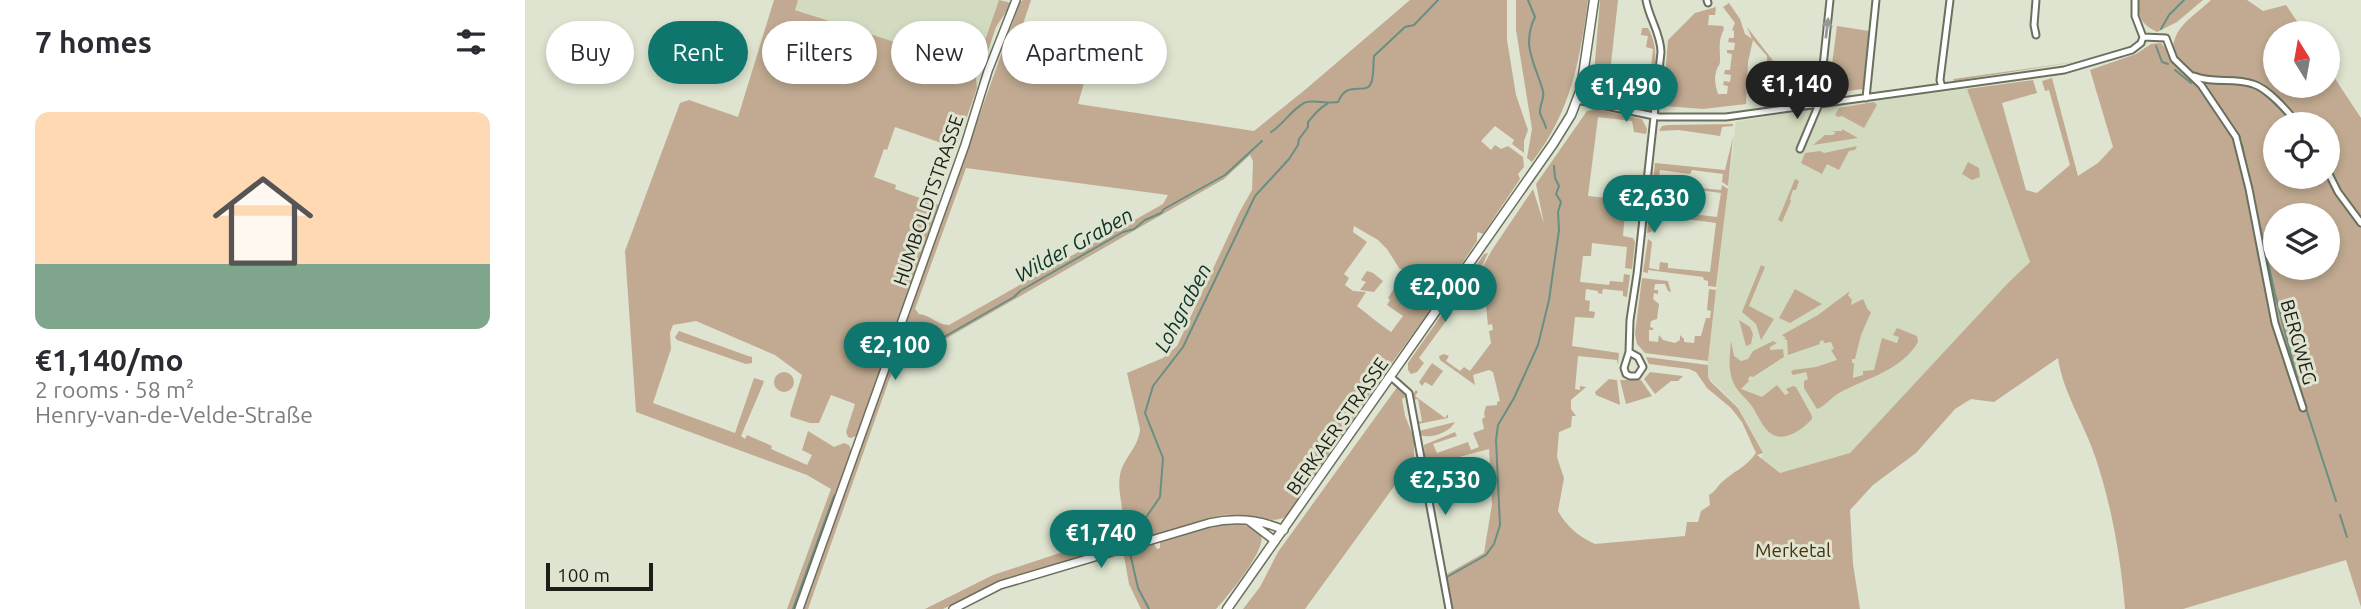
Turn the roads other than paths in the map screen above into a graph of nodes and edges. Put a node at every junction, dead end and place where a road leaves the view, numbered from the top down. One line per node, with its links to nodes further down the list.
1 (1016, 0): 29 (street, HUMBOLDTSTRASSE)
2 (1594, 0): 13 (main road, BERKAER STRASSE)
3 (1646, 0): 19 (street)
4 (1830, 0): 17 (street, one-way to 4)
5 (1876, 0): 14 (street)
6 (1950, 0): 12 (street)
7 (2036, 0): 9 (street)
8 (2135, 0): 10 (street)
9 (2036, 36)
10 (2143, 37): 11 (street, BERGWEG); 12 (street)
11 (2191, 75): 18 (street); 25 (street, BERGWEG)
12 (1941, 87): 14 (street)
13 (1581, 89): 15 (main road, BERKAER STRASSE); 16 (street)
14 (1866, 98): 17 (street)
15 (1577, 100): 16 (street); 24 (main road, BERKAER STRASSE)
16 (1605, 104): 19 (street)
17 (1819, 104): 19 (street); 20 (street)
18 (2288, 112)
19 (1654, 116): 23 (street)
20 (1800, 149)
21 (2336, 189): 22 (street)
22 (2361, 223)
23 (1629, 352): 23 (street)
24 (1391, 377): 27 (main road, BERKAER STRASSE); 32 (street)
25 (2303, 408)
26 (1249, 520): 27 (street); 28 (street); 30 (street)
27 (1284, 530): 28 (main road, BERKAER STRASSE)
28 (1275, 541): 31 (main road, BERKAER STRASSE)
29 (799, 609)
30 (953, 609)
31 (1227, 609)
32 (1449, 609)

